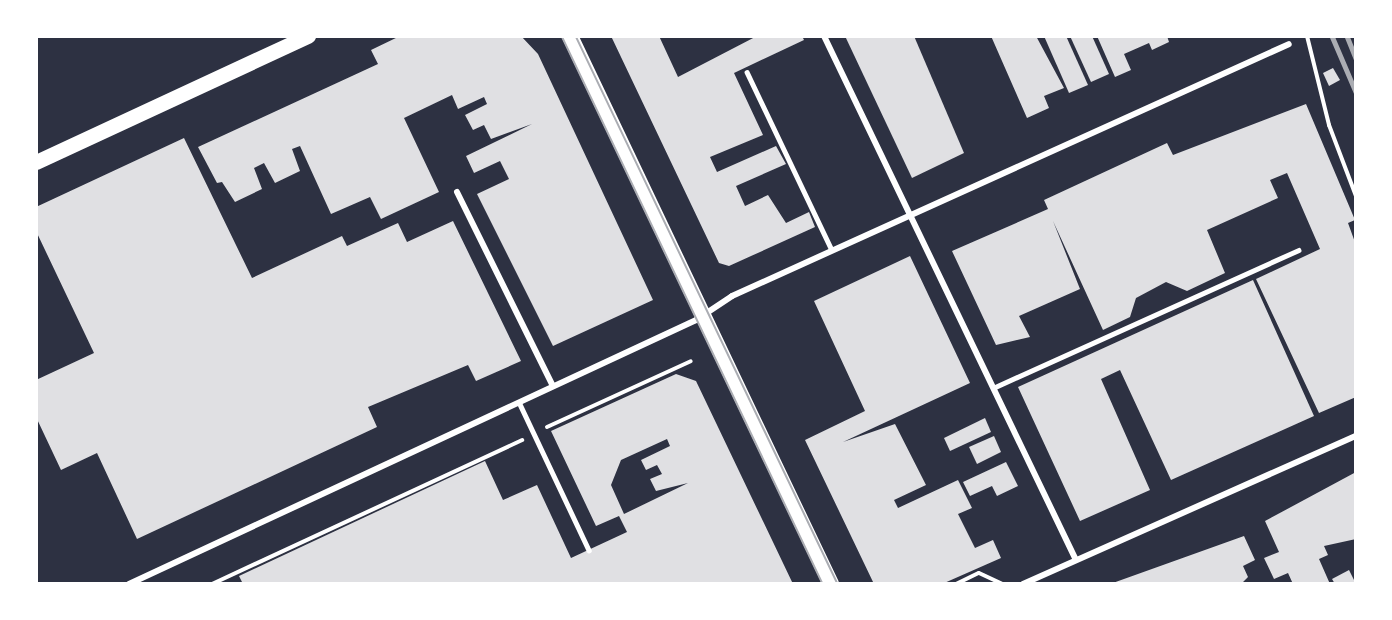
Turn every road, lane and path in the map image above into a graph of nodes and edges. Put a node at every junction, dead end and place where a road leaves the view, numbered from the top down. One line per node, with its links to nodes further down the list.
1 (308, 36): 7 (main road)
2 (824, 36): 10 (street)
3 (1307, 36): 9 (path)
4 (569, 39): 13 (highway)
5 (1289, 44): 10 (street)
6 (747, 72): 11 (lane)
7 (36, 162)
8 (457, 192): 15 (street)
9 (1356, 196)
10 (909, 215): 11 (street); 16 (street)
11 (832, 250): 13 (street)
12 (1298, 250): 16 (lane)
13 (700, 315): 15 (street); 24 (highway)
14 (691, 361): 18 (path)
15 (553, 386): 17 (street)
16 (993, 388): 21 (street)
17 (519, 402): 18 (lane); 22 (street)
18 (534, 434): 20 (lane); 23 (path)
19 (1356, 436): 21 (street)
20 (589, 550)
21 (1076, 560): 27 (street)
22 (129, 584)
23 (212, 584)
24 (831, 584)
25 (956, 584): 26 (path)
26 (1003, 584)
27 (1023, 584)

